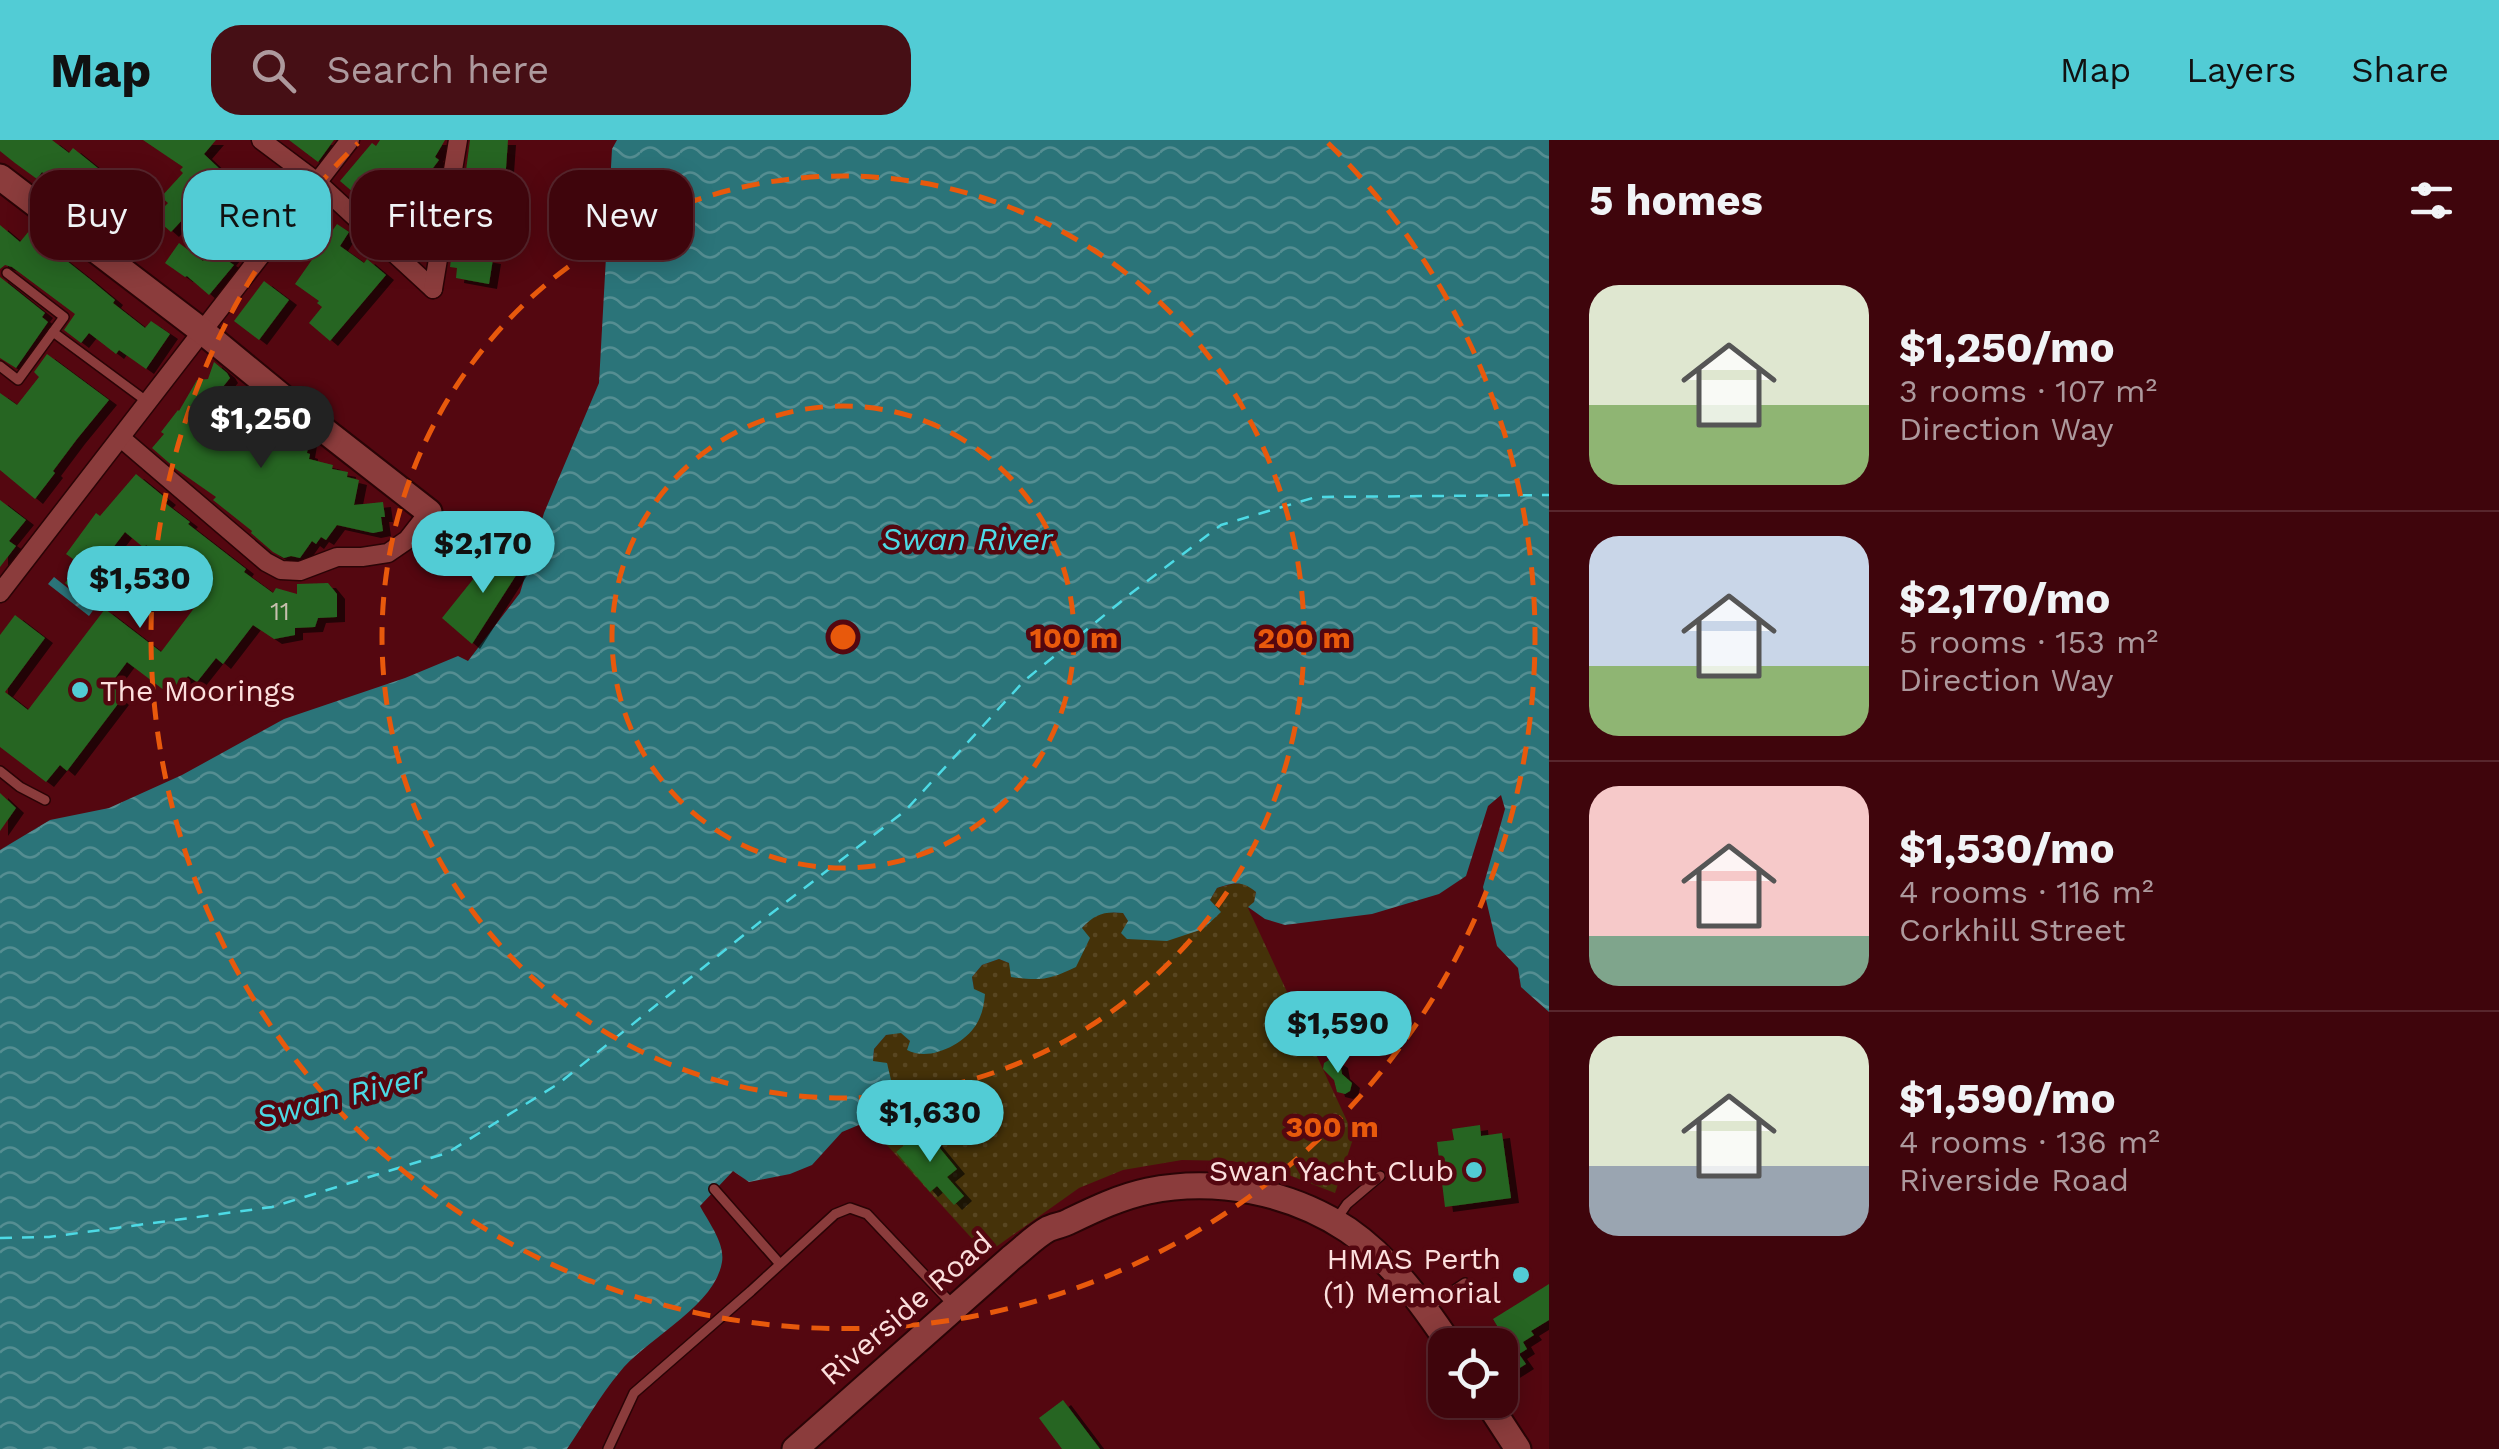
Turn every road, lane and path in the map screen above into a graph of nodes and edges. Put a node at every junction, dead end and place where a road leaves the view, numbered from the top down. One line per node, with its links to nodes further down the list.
1 (261, 140): 4 (street)
2 (350, 140): 5 (street)
3 (458, 140): 7 (street)
4 (301, 170)
5 (326, 170)
6 (0, 176): 10 (street)
7 (331, 195)
8 (257, 260): 10 (street)
9 (6, 272): 11 (lane)
10 (202, 331): 13 (street); 15 (street)
11 (53, 332): 12 (lane); 13 (lane)
12 (0, 366)
13 (148, 403): 14 (street)
14 (120, 438): 15 (street); 16 (street)
15 (429, 512)
16 (0, 593)
17 (0, 771): 18 (lane)
18 (45, 800)
19 (1380, 1176): 21 (lane)
20 (714, 1189): 22 (lane)
21 (1335, 1222): 24 (street, Riverside Road); 25 (street, Riverside Road)
22 (780, 1264): 25 (lane); 28 (lane)
23 (1465, 1283): 24 (lane)
24 (1426, 1308): 26 (street, Riverside Road)
25 (959, 1312): 29 (street, Riverside Road); 30 (street, Riverside Road)
26 (1439, 1328)
27 (1498, 1418): 31 (street)
28 (608, 1449)
29 (795, 1449)
30 (816, 1449)
31 (1518, 1449)

